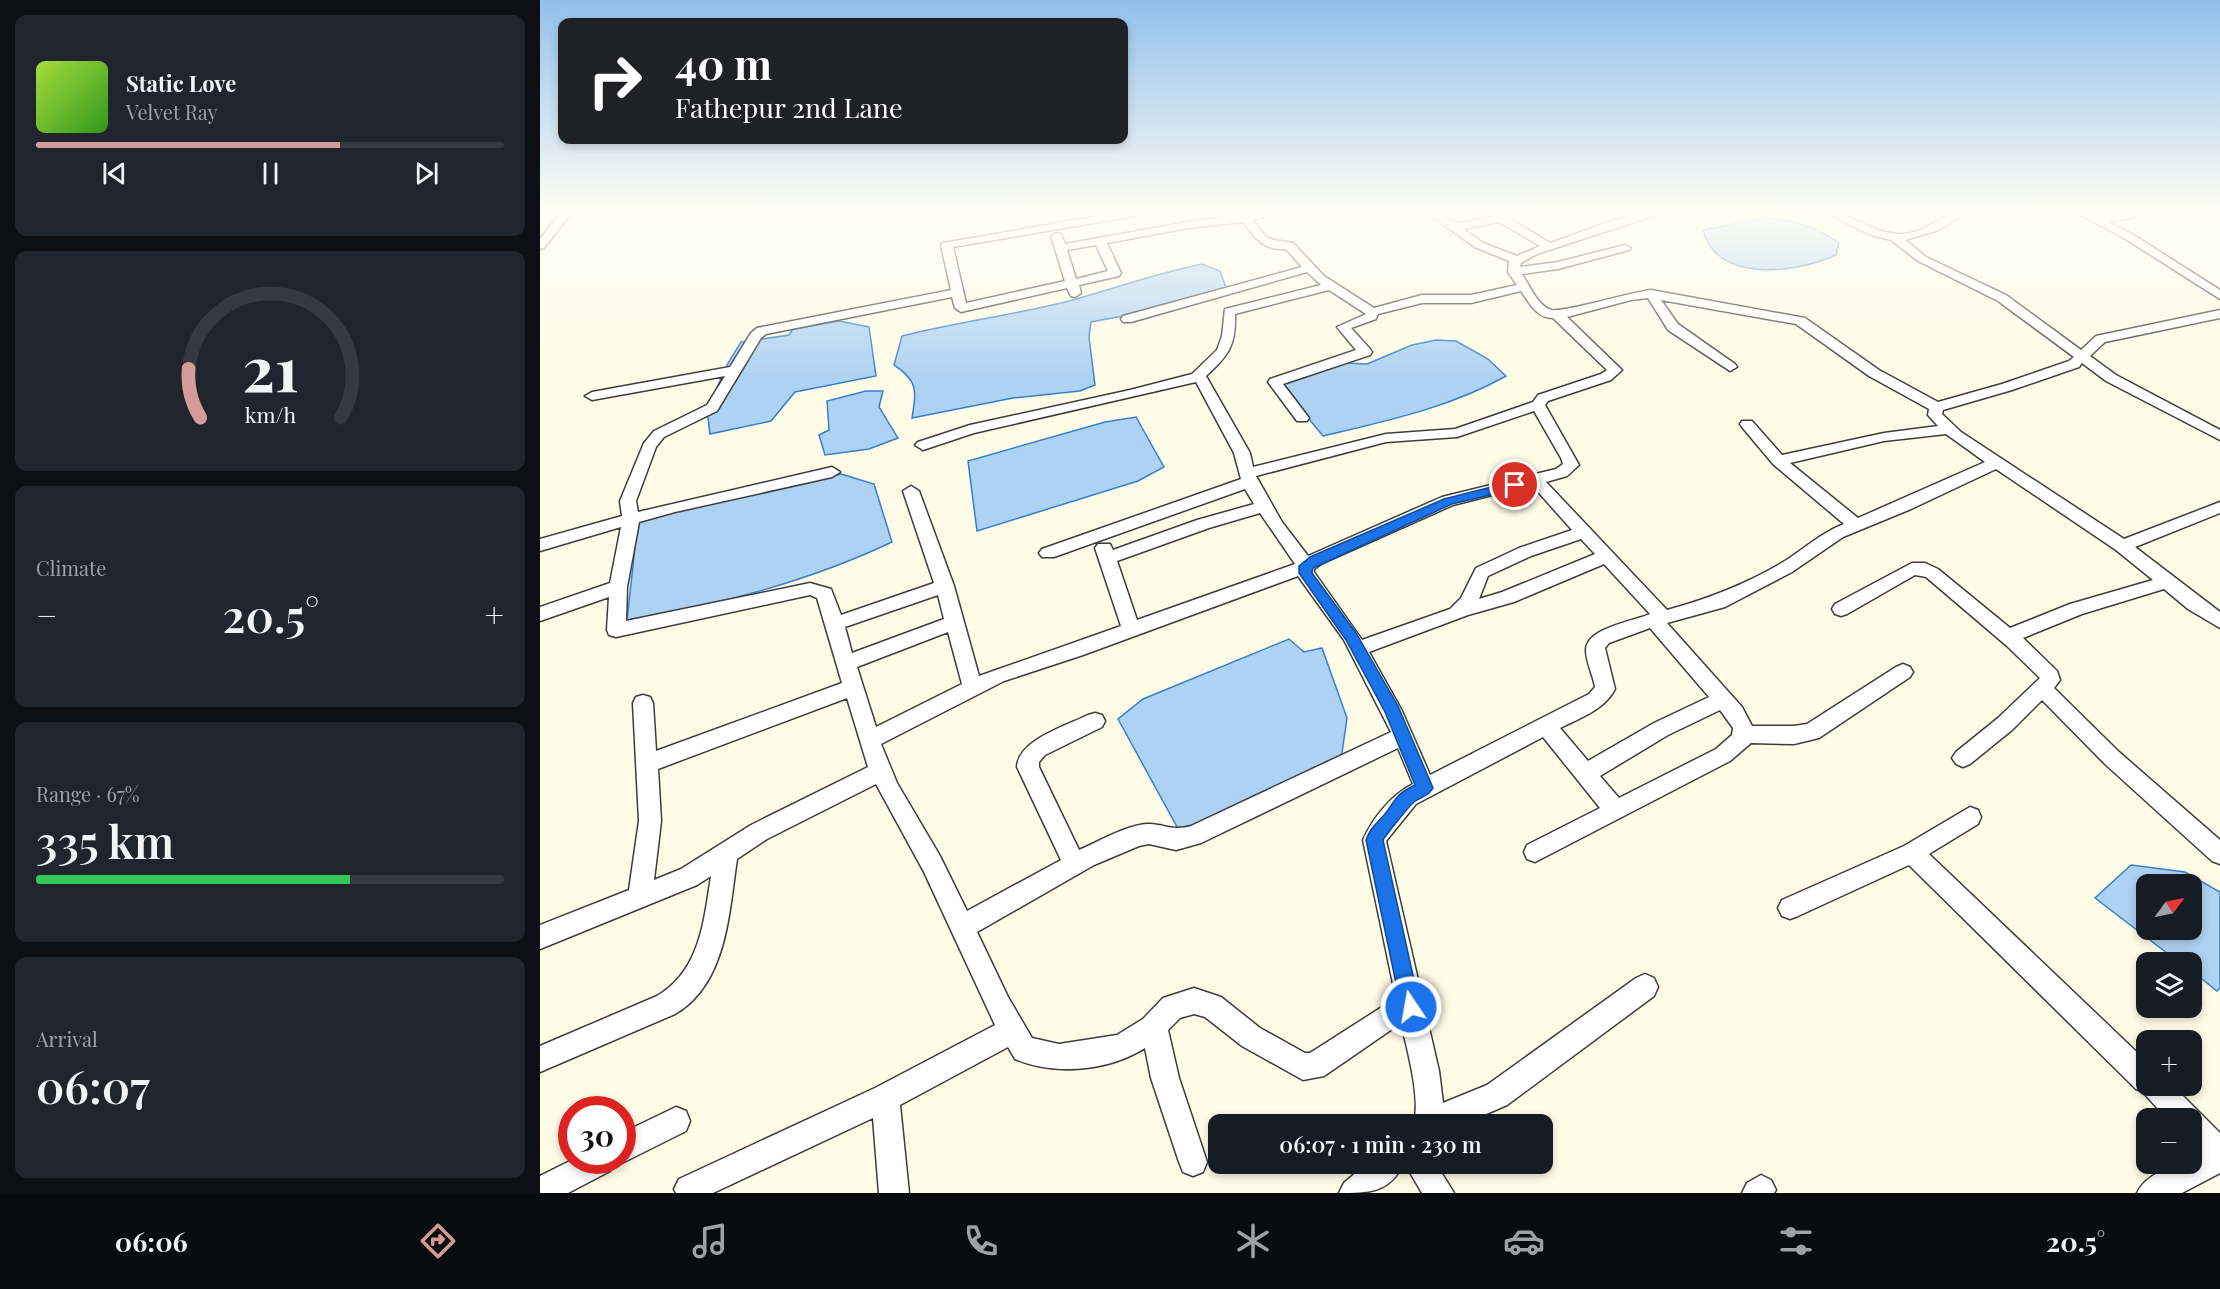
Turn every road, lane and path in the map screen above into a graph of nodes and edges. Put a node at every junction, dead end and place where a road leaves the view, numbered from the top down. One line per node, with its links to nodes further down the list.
1 (1516, 266): 9 (street)
2 (951, 267): 11 (street)
3 (1067, 267): 10 (street)
4 (1112, 267): 10 (street)
5 (1938, 267): 18 (street)
6 (2177, 267): 13 (street)
7 (1310, 268): 8 (street); 17 (street)
8 (1330, 286): 14 (street); 21 (street)
9 (1524, 287): 14 (street); 15 (street)
10 (1074, 288): 11 (street)
11 (956, 293): 20 (street)
12 (1651, 294): 15 (street); 19 (street); 24 (street)
13 (2220, 295)
14 (1372, 312): 25 (street)
15 (1557, 314): 23 (street)
16 (2220, 314): 18 (street)
17 (1127, 320)
18 (2082, 357): 24 (street); 28 (street)
19 (1730, 367)
20 (736, 370): 22 (street); 38 (street)
21 (1197, 377): 29 (street); 33 (street)
22 (592, 396)
23 (1538, 405): 33 (street); 34 (street)
24 (1936, 407): 27 (street)
25 (1302, 418)
26 (1748, 424): 30 (street)
27 (1948, 429): 30 (street); 31 (street)
28 (2220, 436)
29 (922, 445)
30 (1778, 460): 39 (street)
31 (1995, 463): 39 (street); 43 (street)
32 (832, 472): 38 (street)
33 (1248, 478): 36 (street); 41 (street)
34 (1536, 480): 40 (street); 47 (street)
35 (911, 491): 49 (street)
36 (1263, 507): 46 (street); 47 (street)
37 (2220, 507): 43 (street)
38 (631, 519): 42 (street); 50 (street)
39 (1856, 525): 54 (street)
40 (1583, 532): 45 (street); 51 (street)
41 (1100, 535): 44 (street); 46 (street)
42 (540, 545)
43 (2122, 546): 48 (street)
44 (1048, 553)
45 (1605, 557): 51 (street); 54 (street)
46 (1107, 558): 58 (street)
47 (1306, 566): 58 (street); 60 (street)
48 (2167, 582): 55 (street); 59 (street)
49 (945, 586): 56 (street); 57 (street)
50 (618, 587): 53 (street); 57 (street)
51 (1466, 609): 60 (street)
52 (1841, 609): 59 (street)
53 (540, 614)
54 (1658, 619): 66 (street); 69 (street)
55 (2220, 621)
56 (955, 622): 61 (street); 64 (street)
57 (834, 624): 61 (street)
58 (1131, 630): 64 (street)
59 (2014, 641): 65 (street)
60 (1358, 649): 71 (street)
61 (846, 663): 63 (street)
62 (1904, 672): 70 (street)
63 (853, 687): 72 (street); 74 (street)
64 (972, 688): 72 (street)
65 (2043, 689): 73 (street); 82 (street)
66 (1723, 700): 70 (street); 76 (street)
67 (643, 703): 74 (street)
68 (1095, 721): 84 (street)
69 (1546, 726): 76 (street); 77 (street)
70 (1743, 734): 78 (street)
71 (1403, 736): 77 (street); 84 (street)
72 (870, 740): 75 (street)
73 (1963, 758)
74 (647, 764): 85 (street)
75 (881, 771): 83 (street); 87 (street)
76 (1585, 774): 78 (street)
77 (1425, 788): 90 (street)
78 (1615, 810): 80 (street)
79 (1970, 817): 81 (street)
80 (1535, 852)
81 (1912, 853): 86 (street); 94 (street)
82 (2220, 854)
83 (726, 855): 85 (street); 93 (street)
84 (1075, 865): 87 (street)
85 (640, 896): 88 (street)
86 (1790, 908)
87 (962, 927): 92 (street)
88 (540, 937)
89 (1646, 987): 99 (street)
90 (1411, 1007): 91 (street); 98 (street)
91 (1152, 1028): 92 (street); 104 (street)
92 (1013, 1030): 96 (street)
93 (540, 1059)
94 (2136, 1069)
95 (2164, 1096): 97 (street)
96 (885, 1098): 108 (street); 110 (street)
97 (2175, 1108)
98 (1428, 1114)
99 (1454, 1114)
100 (676, 1121): 102 (street)
101 (2202, 1135): 103 (street)
102 (636, 1142)
103 (2220, 1155): 113 (street)
104 (1193, 1162)
105 (575, 1174): 109 (street)
106 (1377, 1174): 111 (street)
107 (1426, 1174): 112 (street)
108 (689, 1189)
109 (540, 1192)
110 (894, 1193)
111 (1354, 1193)
112 (1439, 1193)
113 (2152, 1193)

